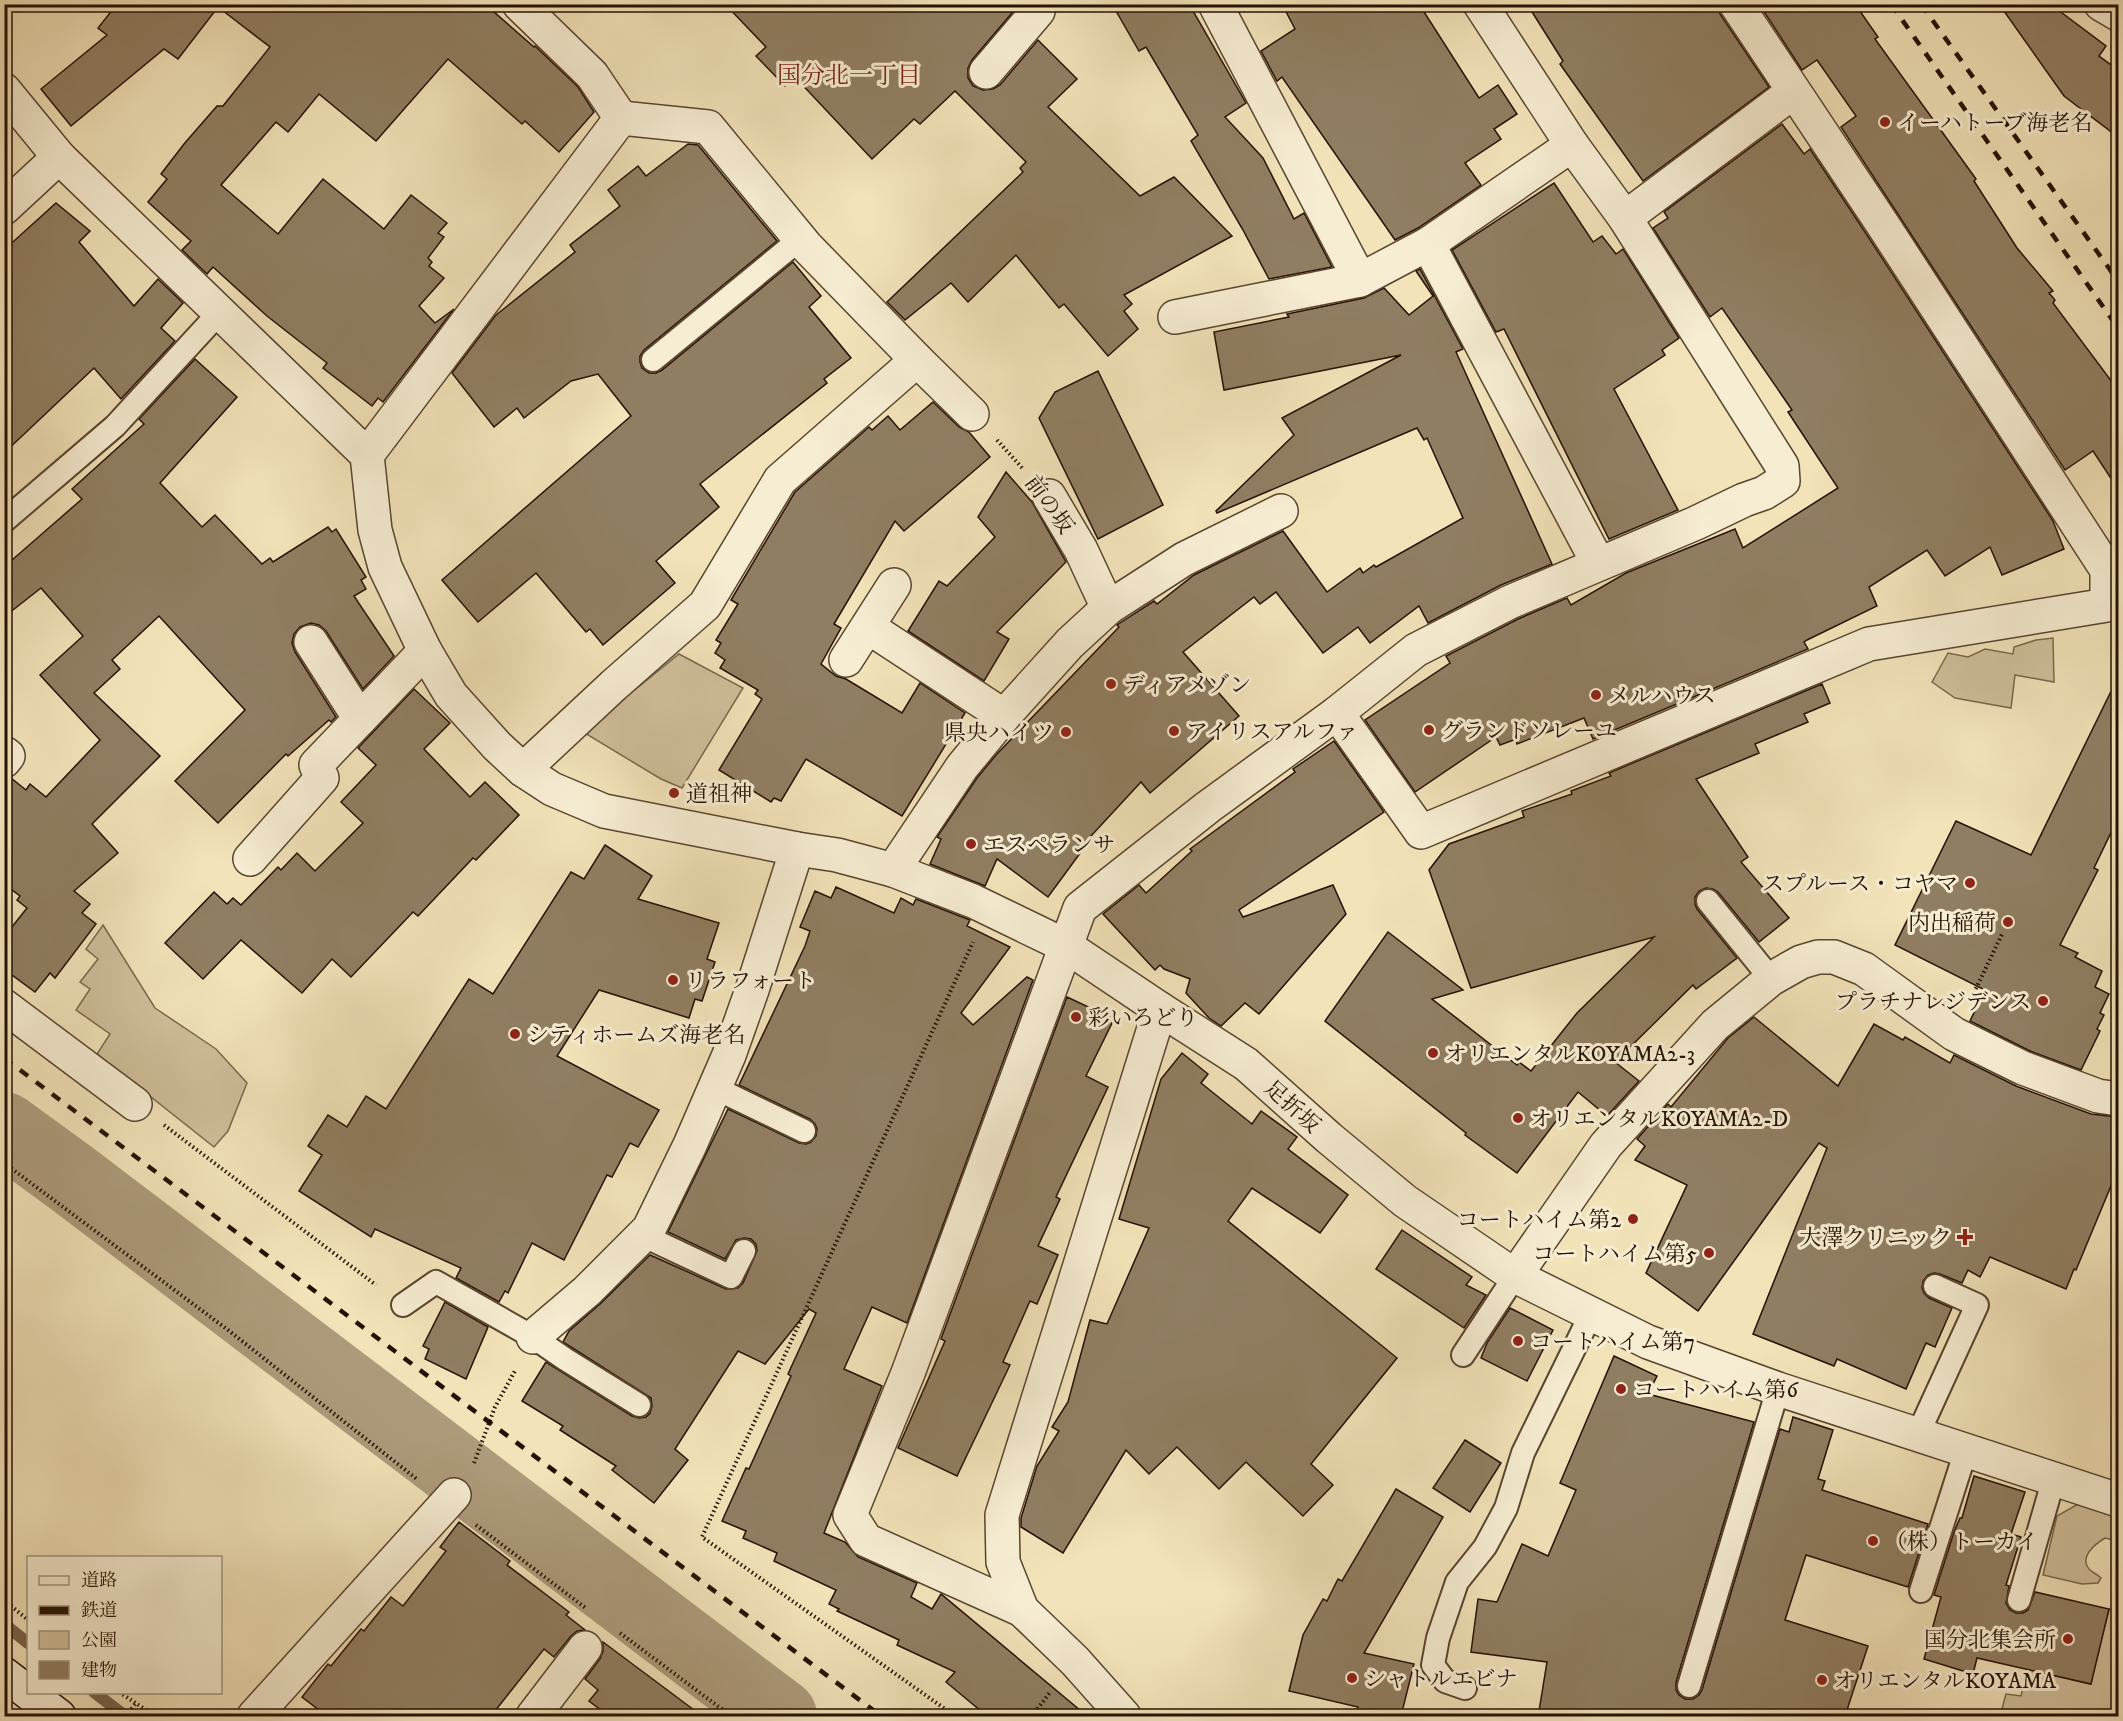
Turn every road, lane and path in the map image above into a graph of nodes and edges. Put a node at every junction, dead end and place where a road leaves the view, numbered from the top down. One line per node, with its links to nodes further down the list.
1 (519, 4): 11 (street)
2 (1037, 4): 8 (street)
3 (1215, 4): 18 (street)
4 (1480, 4): 12 (street)
5 (1736, 4): 10 (street)
6 (2101, 4): 7 (street)
7 (2118, 14)
8 (986, 72)
9 (4, 90): 13 (street)
10 (1793, 92): 15 (street); 35 (street)
11 (621, 118): 16 (street); 24 (street)
12 (1572, 145): 15 (street); 17 (street)
13 (59, 157): 14 (street); 19 (street)
14 (4, 208)
15 (1625, 218): 28 (street)
16 (800, 239): 21 (lane); 22 (street)
17 (1428, 243): 18 (street); 28 (street)
18 (1360, 280): 20 (street)
19 (219, 313): 24 (street); 27 (lane)
20 (1175, 317)
21 (653, 360)
22 (916, 360): 23 (street); 40 (street)
23 (972, 414): 25 (path, 前の坂)
24 (367, 455): 33 (street, 足折坂)
25 (1049, 496): 30 (street, 前の坂)
26 (1281, 511): 30 (street)
27 (4, 521)
28 (1598, 563): 35 (street)
29 (894, 585): 31 (street)
30 (1108, 608): 36 (street)
31 (868, 627): 34 (street); 36 (street)
32 (311, 642): 37 (street)
33 (425, 651): 37 (street); 40 (street, 足折坂)
34 (846, 660)
35 (1337, 713): 47 (street)
36 (1004, 716): 43 (street)
37 (360, 719): 42 (street)
38 (4, 753): 39 (street)
39 (4, 760)
40 (523, 770): 41 (street, 足折坂)
41 (797, 849): 43 (street, 足折坂); 52 (street)
42 (250, 859)
43 (893, 870): 45 (street, 足折坂)
44 (1708, 901): 48 (lane)
45 (990, 909): 47 (street, 足折坂); 94 (path)
46 (2003, 932): 51 (path)
47 (1066, 946): 50 (street, 足折坂); 76 (street)
48 (1771, 979): 51 (street); 59 (street)
49 (4, 1006): 54 (street)
50 (1160, 1010): 59 (street, 足折坂); 76 (street)
51 (1954, 1034): 53 (street)
52 (715, 1088): 55 (lane); 57 (street)
53 (2118, 1099)
54 (135, 1104): 61 (path)
55 (804, 1131)
56 (4, 1163): 71 (path)
57 (642, 1235): 58 (lane); 63 (street)
58 (744, 1251)
59 (1515, 1276): 62 (street, 足折坂); 64 (lane)
60 (1935, 1286): 67 (lane)
61 (404, 1305): 63 (lane)
62 (1590, 1314): 65 (street, 足折坂); 83 (lane)
63 (533, 1336): 66 (lane); 69 (path)
64 (1463, 1355)
65 (1778, 1389): 67 (street, 足折坂); 82 (lane)
66 (639, 1405)
67 (1918, 1434): 68 (street, 足折坂)
68 (1966, 1450): 70 (street, 足折坂); 73 (lane)
69 (472, 1468)
70 (2054, 1478): 72 (street, 足折坂); 75 (lane)
71 (451, 1499): 77 (path); 91 (street)
72 (2118, 1500)
73 (1921, 1591)
74 (4, 1600): 78 (path)
75 (2019, 1600)
76 (1022, 1610): 95 (street)
77 (591, 1612)
78 (27, 1619)
79 (619, 1633): 93 (path)
80 (585, 1648): 92 (street)
81 (4, 1674): 84 (street)
82 (1689, 1686)
83 (1465, 1688)
84 (27, 1692)
85 (30, 1694): 88 (street)
86 (122, 1694): 87 (path)
87 (135, 1704): 89 (path); 90 (path)
88 (59, 1716)
89 (126, 1716)
90 (155, 1716)
91 (254, 1716)
92 (533, 1716)
93 (731, 1716)
94 (955, 1716)
95 (1124, 1716)

